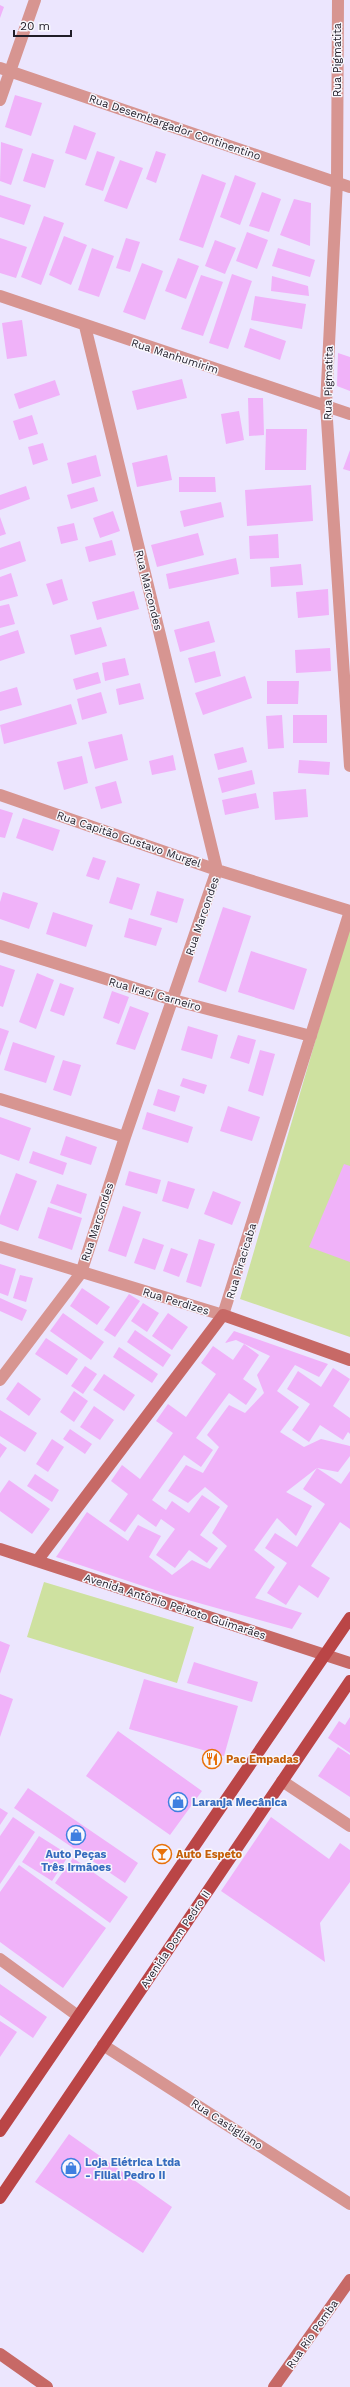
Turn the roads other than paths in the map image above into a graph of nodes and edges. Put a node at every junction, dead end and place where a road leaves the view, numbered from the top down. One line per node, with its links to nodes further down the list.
1 (35, 0): 3 (street)
2 (338, 0): 5 (street, Rua Pigmatita)
3 (5, 70): 4 (street); 5 (street, Rua Desembargador Continentino)
4 (0, 100)
5 (337, 182): 6 (street, Rua Desembargador Continentino); 9 (street, Rua Pigmatita)
6 (350, 187)
7 (0, 296): 8 (street, Rua Manhumirim)
8 (85, 326): 9 (street, Rua Manhumirim); 13 (street, Rua Marcondes)
9 (326, 406): 10 (street, Rua Manhumirim); 11 (street, Rua Pigmatita)
10 (350, 414)
11 (350, 766)
12 (0, 795): 13 (street, Rua Capitão Gustavo Murgel)
13 (217, 870): 14 (street, Rua Capitão Gustavo Murgel); 16 (street, Rua Marcondes)
14 (350, 911): 17 (street, Rua Piracicaba)
15 (0, 946): 16 (street, Rua Irací Carneiro)
16 (173, 1000): 17 (street, Rua Irací Carneiro); 19 (street, Rua Marcondes)
17 (311, 1036): 22 (street, Rua Piracicaba)
18 (0, 1099): 19 (street)
19 (125, 1138): 21 (street, Rua Marcondes)
20 (0, 1247): 21 (street, Rua Perdizes)
21 (81, 1273): 22 (street, Rua Perdizes); 24 (street, Rua Marcondes)
22 (224, 1315): 23 (street, Rua Perdizes); 26 (street, Rua Piracicaba)
23 (350, 1360)
24 (0, 1380)
25 (0, 1549): 26 (street, Avenida Antônio Peixoto Guimarães)
26 (36, 1562): 28 (street, Avenida Antônio Peixoto Guimarães)
27 (350, 1618): 28 (main road)
28 (326, 1653): 29 (street, Avenida Antônio Peixoto Guimarães); 34 (main road)
29 (350, 1663)
30 (350, 1681): 31 (main road, Avenida Dom Pedro II)
31 (282, 1781): 32 (street); 35 (main road, Avenida Dom Pedro II)
32 (350, 1826)
33 (0, 1959): 34 (street)
34 (78, 2016): 36 (main road)
35 (103, 2045): 37 (main road, Avenida Dom Pedro II); 38 (street, Rua Castigliano)
36 (0, 2131)
37 (0, 2198)
38 (350, 2204)
39 (350, 2280): 42 (street, Rua Rio Pomba)
40 (0, 2354): 41 (street)
41 (47, 2387)
42 (274, 2387)

